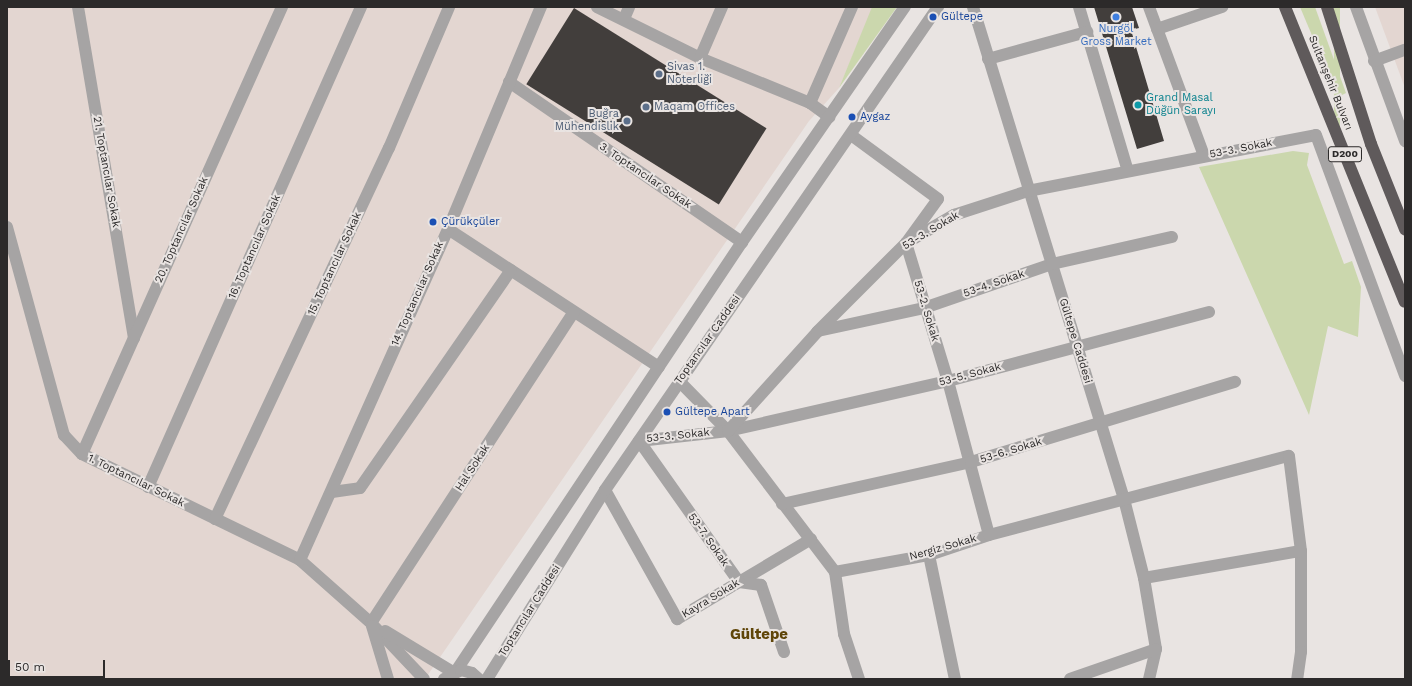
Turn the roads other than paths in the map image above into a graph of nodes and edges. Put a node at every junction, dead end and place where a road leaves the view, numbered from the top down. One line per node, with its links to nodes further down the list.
1 (78, 7): 47 (street, 21. Toptancılar Sokak)
2 (282, 7): 47 (street, 20. Toptancılar Sokak)
3 (361, 7): 59 (street, 16. Toptancılar Sokak)
4 (448, 7): 64 (street, 15. Toptancılar Sokak)
5 (541, 7): 26 (street, 14. Toptancılar Sokak)
6 (597, 7): 19 (street)
7 (629, 7): 19 (street)
8 (722, 7): 23 (street)
9 (852, 7): 27 (street)
10 (905, 7): 28 (street)
11 (938, 7): 29 (street, Toptancılar Caddesi)
12 (973, 7): 24 (street, Gültepe Caddesi)
13 (1079, 7): 21 (street)
14 (1149, 7): 20 (street)
15 (1222, 7): 20 (street)
16 (1286, 7): 42 (highway, Sultanşehir Bulvarı / D200)
17 (1327, 7): 36 (highway, Sultanşehir Bulvarı / D200)
18 (1356, 7): 25 (street)
19 (624, 19): 23 (street)
20 (1157, 29): 31 (street)
21 (1086, 32): 24 (street); 32 (street)
22 (1405, 50): 25 (street)
23 (700, 58): 27 (street)
24 (988, 59): 33 (street, Gültepe Caddesi)
25 (1374, 61): 30 (street)
26 (509, 82): 35 (street, 14. Toptancılar Sokak); 38 (street, 3. Toptancılar Sokak)
27 (810, 103): 28 (street)
28 (829, 116): 38 (street)
29 (851, 135): 39 (street); 51 (street, Toptancılar Caddesi)
30 (1405, 141)
31 (1204, 156): 32 (street, 53-3. Sokak); 50 (street, 53-3. Sokak)
32 (1128, 171): 33 (street, 53-3. Sokak)
33 (1028, 191): 39 (street, 53-3. Sokak); 40 (street, Gültepe Caddesi)
34 (7, 227): 57 (street, 1. Toptancılar Sokak)
35 (448, 229): 41 (street); 61 (street, 14. Toptancılar Sokak)
36 (1405, 229)
37 (1172, 237): 40 (street, 53-4. Sokak)
38 (742, 242): 49 (street)
39 (906, 244): 43 (street, 53-2. Sokak); 46 (street, 53-3. Sokak)
40 (1052, 264): 43 (street, 53-4. Sokak); 48 (street, Gültepe Caddesi)
41 (511, 270): 44 (street); 61 (street)
42 (1405, 302)
43 (924, 308): 46 (street, 53-4. Sokak); 52 (street, 53-2. Sokak)
44 (574, 312): 49 (street); 73 (street, Hal Sokak)
45 (1209, 312): 48 (street, 53-5. Sokak)
46 (817, 332): 55 (street, 53-3. Sokak)
47 (134, 338): 57 (street, 20. Toptancılar Sokak)
48 (1075, 346): 52 (street, 53-5. Sokak); 54 (street, Gültepe Caddesi)
49 (659, 367): 76 (street)
50 (1405, 376)
51 (678, 381): 55 (street); 56 (street, Toptancılar Caddesi)
52 (948, 381): 55 (street, 53-5. Sokak); 58 (street, 53-2. Sokak)
53 (1235, 382): 54 (street, 53-6. Sokak)
54 (1102, 424): 58 (street, 53-6. Sokak); 62 (street, Gültepe Caddesi)
55 (728, 431): 56 (street, 53-3. Sokak); 63 (street)
56 (639, 441): 60 (street, Toptancılar Caddesi); 72 (street, 53-7. Sokak)
57 (82, 454): 59 (street, 1. Toptancılar Sokak)
58 (970, 462): 63 (street, 53-6. Sokak); 65 (street, 53-2. Sokak)
59 (148, 487): 64 (street, 1. Toptancılar Sokak)
60 (605, 490): 72 (street, Kayra Sokak); 80 (street, Toptancılar Caddesi)
61 (332, 492): 69 (street, 14. Toptancılar Sokak)
62 (1124, 499): 65 (street, Nergiz Sokak); 67 (street, Nergiz Sokak); 71 (street, Gültepe Caddesi)
63 (782, 504): 66 (street)
64 (215, 519): 69 (street, 1. Toptancılar Sokak)
65 (989, 535): 68 (street, Nergiz Sokak)
66 (811, 539): 70 (street); 72 (street, Kayra Sokak)
67 (1301, 551): 71 (street); 85 (street)
68 (929, 555): 70 (street, Nergiz Sokak); 82 (street)
69 (300, 560): 73 (street, 1. Toptancılar Sokak)
70 (835, 572): 81 (street)
71 (1144, 578): 74 (street, Gültepe Caddesi)
72 (738, 582): 75 (street)
73 (372, 623): 76 (street, 1. Toptancılar Sokak); 77 (street); 78 (street, 1. Toptancılar Sokak)
74 (1156, 649): 83 (street); 84 (street, Gültepe Caddesi)
75 (784, 652)
76 (451, 674): 79 (street, 1. Toptancılar Sokak)
77 (388, 679)
78 (424, 679)
79 (479, 679)
80 (487, 679)
81 (859, 679)
82 (955, 679)
83 (1070, 679)
84 (1149, 679)
85 (1297, 679)

